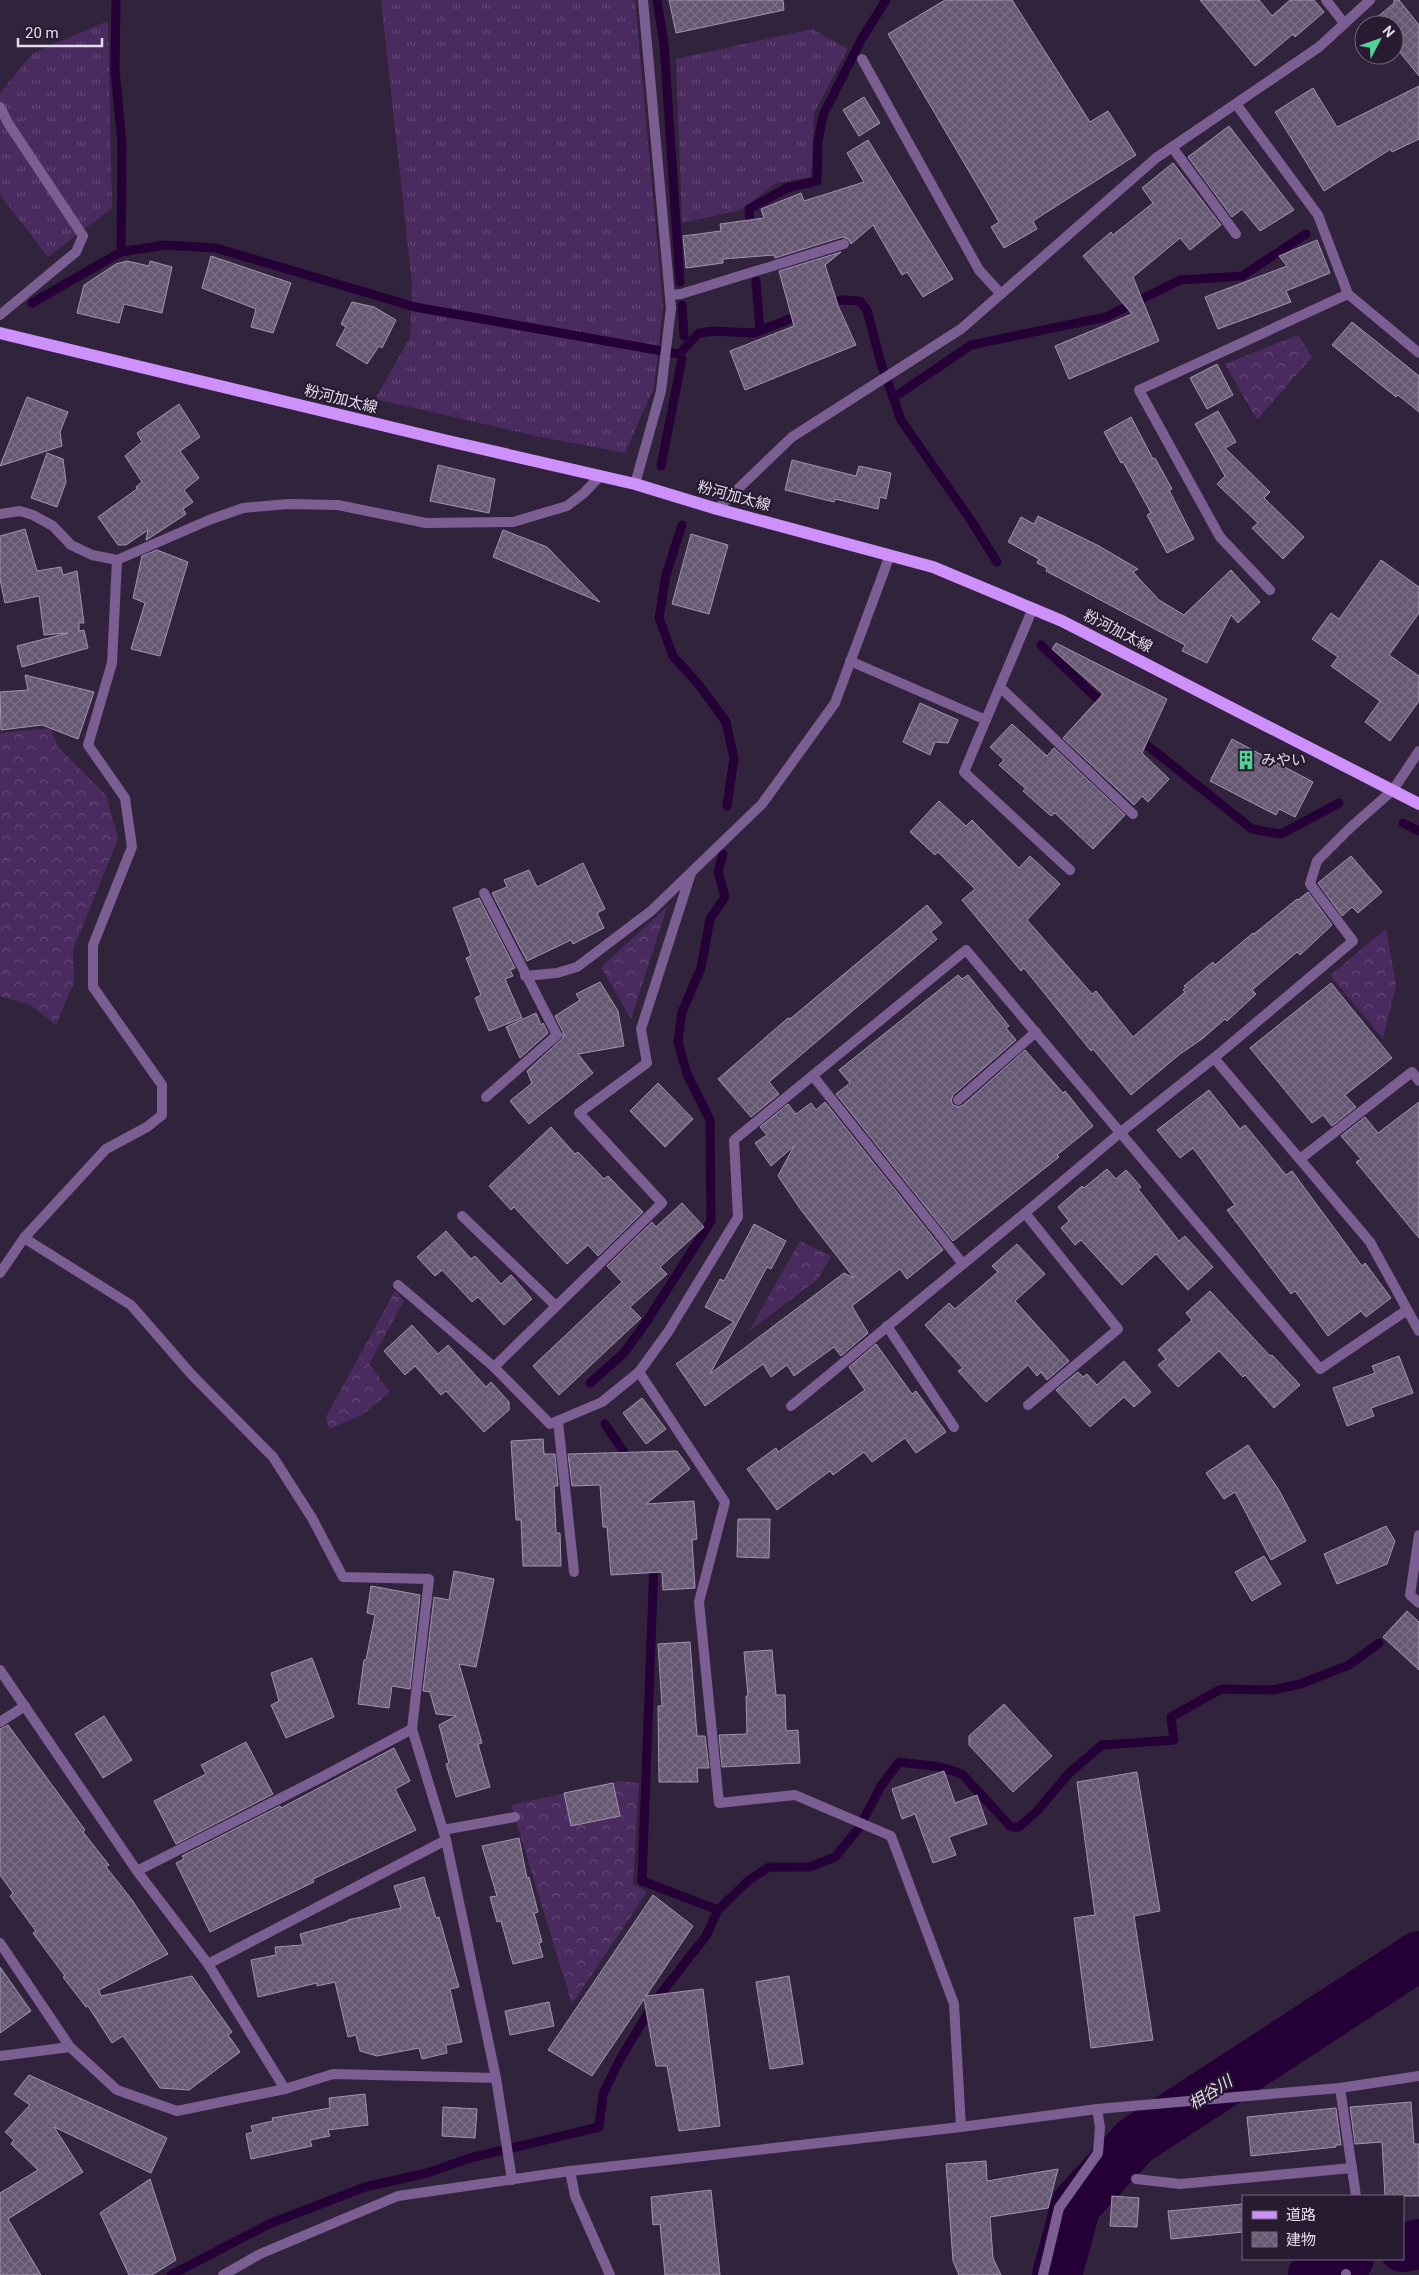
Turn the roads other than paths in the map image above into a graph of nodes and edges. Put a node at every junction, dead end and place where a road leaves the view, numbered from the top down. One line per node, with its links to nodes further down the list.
1 (643, 0): 13 (street)
2 (1326, 0): 4 (street)
3 (1370, 0): 4 (street)
4 (1344, 23): 6 (street)
5 (862, 59): 11 (street)
6 (1236, 104): 8 (street); 12 (street)
7 (0, 107): 14 (street)
8 (1172, 147): 9 (street); 11 (street)
9 (1236, 234)
10 (844, 244): 13 (street)
11 (1001, 294): 19 (street)
12 (1348, 294): 16 (street); 23 (street)
13 (670, 295): 18 (street)
14 (0, 315)
15 (0, 333): 17 (main road, 粉河加太線)
16 (1419, 353)
17 (600, 476): 18 (main road, 粉河加太線); 22 (street)
18 (635, 484): 19 (main road, 粉河加太線)
19 (717, 509): 21 (main road, 粉河加太線)
20 (0, 514): 22 (street)
21 (890, 555): 24 (main road, 粉河加太線); 25 (street)
22 (117, 560): 46 (street)
23 (1270, 590)
24 (1033, 608): 26 (street); 29 (main road, 粉河加太線)
25 (850, 661): 27 (street); 33 (street)
26 (1000, 687): 27 (street); 31 (street)
27 (986, 720): 32 (street)
28 (1419, 751): 29 (street)
29 (1393, 790): 30 (main road, 粉河加太線); 37 (street)
30 (1419, 804)
31 (1133, 814)
32 (1070, 870)
33 (691, 873): 35 (street); 50 (street)
34 (484, 893): 35 (street)
35 (525, 976): 40 (street)
36 (1036, 1032): 38 (street); 41 (street); 42 (street)
37 (1214, 1058): 42 (street); 43 (street)
38 (812, 1076): 47 (street); 55 (street)
39 (1419, 1081): 43 (street)
40 (486, 1097)
41 (958, 1100)
42 (1120, 1132): 44 (street); 51 (street)
43 (1300, 1159): 51 (street)
44 (1025, 1213): 47 (street); 56 (street)
45 (462, 1216): 50 (street)
46 (24, 1238): 48 (street); 66 (street)
47 (963, 1264): 52 (street)
48 (0, 1273)
49 (398, 1285): 54 (street)
50 (556, 1306): 54 (street)
51 (1407, 1310): 53 (street)
52 (887, 1326): 57 (street); 59 (street)
53 (1419, 1331)
54 (494, 1367): 58 (street)
55 (639, 1372): 58 (street); 79 (street)
56 (1028, 1405)
57 (791, 1406)
58 (558, 1421): 61 (street)
59 (954, 1426)
60 (1419, 1535): 62 (street)
61 (574, 1572)
62 (1419, 1603)
63 (0, 1670): 64 (street)
64 (25, 1706): 65 (street); 69 (street)
65 (0, 1722)
66 (412, 1729): 68 (street); 69 (street)
67 (515, 1817): 68 (street)
68 (445, 1835): 71 (street); 75 (street)
69 (137, 1871): 71 (street)
70 (0, 1943): 72 (street)
71 (208, 1964): 77 (street)
72 (70, 2047): 73 (street); 77 (street)
73 (0, 2056)
74 (1419, 2076): 76 (street)
75 (496, 2078): 77 (street); 83 (street)
76 (1340, 2088): 78 (street); 80 (street)
77 (285, 2089)
78 (1098, 2109): 79 (street); 87 (street)
79 (961, 2127): 81 (street)
80 (1352, 2168): 82 (street); 84 (street)
81 (570, 2171): 83 (street); 86 (street)
82 (1136, 2179)
83 (512, 2180): 85 (street)
84 (1356, 2195)
85 (223, 2275)
86 (610, 2275)
87 (1043, 2275)

